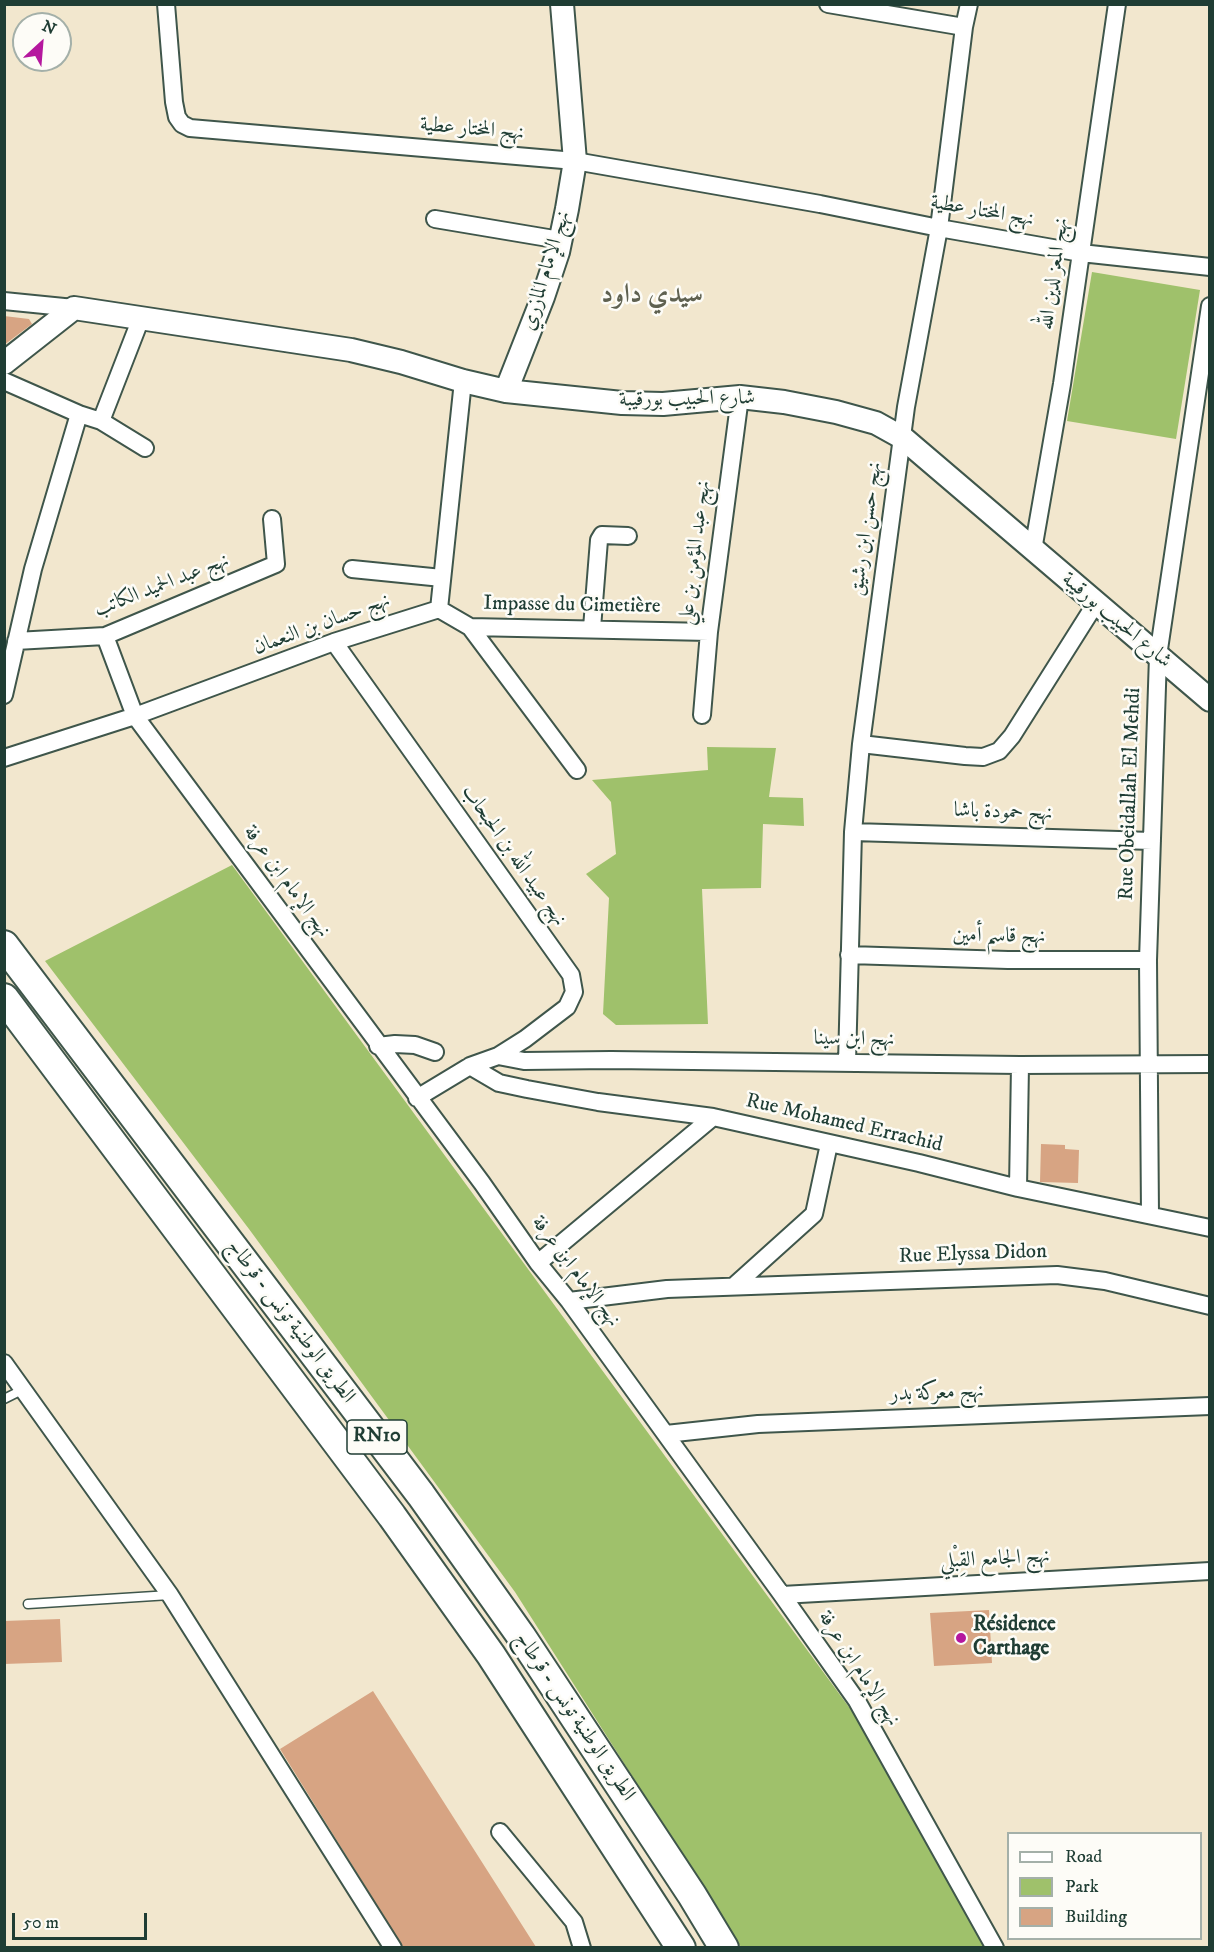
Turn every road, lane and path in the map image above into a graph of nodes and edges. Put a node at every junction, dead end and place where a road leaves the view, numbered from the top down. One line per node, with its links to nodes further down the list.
1 (166, 4): 7 (street, نهج المختار عطية)
2 (562, 4): 7 (street, نهج الإمام المازري)
3 (828, 4): 6 (street)
4 (969, 4): 6 (street, نهج حسن ابن رشيق)
5 (1117, 4): 11 (street, نهج المعز لدين الله)
6 (964, 27): 9 (street, نهج حسن ابن رشيق)
7 (575, 161): 9 (street, نهج المختار عطية); 10 (street, نهج الإمام المازري)
8 (435, 219): 10 (street)
9 (939, 228): 11 (street, نهج المختار عطية); 24 (street, نهج حسن ابن رشيق)
10 (560, 240): 20 (street, نهج الإمام المازري)
11 (1081, 253): 12 (street, نهج المختار عطية); 28 (street, نهج المعز لدين الله)
12 (1209, 267)
13 (4, 300): 15 (street)
14 (1209, 306): 39 (street, Rue Obeidallah El Mehdi)
15 (74, 308): 16 (street, شارع الحبيب بورقيبة); 17 (street)
16 (141, 318): 19 (street, شارع الحبيب بورقيبة); 23 (street)
17 (4, 363)
18 (4, 381): 22 (street)
19 (463, 381): 20 (street, شارع الحبيب بورقيبة); 30 (street)
20 (506, 391): 21 (street, شارع الحبيب بورقيبة)
21 (740, 397): 24 (street, شارع الحبيب بورقيبة); 35 (street, نهج عبد المؤمن بن علي)
22 (79, 414): 23 (street); 37 (street)
23 (101, 421): 25 (street)
24 (903, 438): 28 (street, شارع الحبيب بورقيبة); 44 (street, نهج حسن ابن رشيق)
25 (145, 448)
26 (272, 519): 36 (street, نهج عبد الحميد الكاتب)
27 (628, 536): 34 (street)
28 (1033, 550): 31 (street, شارع الحبيب بورقيبة)
29 (352, 569): 30 (street)
30 (442, 578): 32 (street)
31 (1096, 603): 39 (street, شارع الحبيب بورقيبة); 44 (street)
32 (439, 609): 33 (street, Impasse du Cimetière); 38 (street, نهج حسان بن النعمان)
33 (470, 627): 34 (street, Impasse du Cimetière); 46 (street, Impasse du Cimetière)
34 (592, 628): 35 (street, Impasse du Cimetière)
35 (709, 632): 42 (street, نهج عبد المؤمن بن علي)
36 (105, 636): 37 (street, نهج عبد الحميد الكاتب); 43 (street, نهج الإمام ابن عرفة)
37 (16, 641): 40 (street)
38 (334, 642): 43 (street, نهج حسان بن النعمان); 55 (street, نهج عبيد الله بن الحبحاب)
39 (1158, 656): 41 (street, شارع الحبيب بورقيبة); 48 (street, Rue Obeidallah El Mehdi)
40 (4, 695)
41 (1209, 700)
42 (702, 715)
43 (135, 716): 45 (street, نهج حسان بن النعمان); 53 (street, نهج الإمام ابن عرفة)
44 (861, 744): 47 (street, نهج حسن ابن رشيق)
45 (4, 758)
46 (577, 770)
47 (853, 832): 48 (street, نهج حمودة باشا); 50 (street, نهج حسن ابن رشيق)
48 (1152, 840): 51 (street, Rue Obeidallah El Mehdi)
49 (4, 945): 84 (highway, الطريق الوطنية تونس - قرطاج / RN10)
50 (849, 955): 51 (street, نهج قاسم أمين); 56 (street, نهج حسن ابن رشيق)
51 (1148, 960): 59 (street, Rue Obeidallah El Mehdi)
52 (4, 998): 83 (highway, الطريق الوطنية تونس - قرطاج / RN10)
53 (378, 1046): 54 (street); 61 (street, نهج الإمام ابن عرفة)
54 (435, 1052)
55 (498, 1056): 56 (street, نهج ابن سينا); 60 (street, نهج عبيد الله بن الحبحاب)
56 (847, 1063): 58 (street, نهج ابن سينا)
57 (1209, 1064): 59 (street, نهج ابن سينا)
58 (1020, 1065): 59 (street, نهج ابن سينا); 64 (street)
59 (1149, 1065): 65 (street, Rue Obeidallah El Mehdi)
60 (471, 1066): 61 (street, نهج عبيد الله بن الحبحاب); 62 (street, Rue Mohamed Errachid)
61 (417, 1098): 67 (street, نهج الإمام ابن عرفة)
62 (712, 1117): 63 (street, Rue Mohamed Errachid); 67 (street)
63 (829, 1144): 64 (street, Rue Mohamed Errachid); 68 (street)
64 (1018, 1188): 65 (street, Rue Mohamed Errachid)
65 (1150, 1215): 66 (street, Rue Mohamed Errachid)
66 (1209, 1228)
67 (538, 1263): 69 (street, نهج الإمام ابن عرفة)
68 (734, 1286): 69 (street, Rue Elyssa Didon); 70 (street, Rue Elyssa Didon)
69 (569, 1301): 75 (street, نهج الإمام ابن عرفة)
70 (1209, 1306)
71 (4, 1363): 72 (street)
72 (24, 1389): 73 (lane); 77 (street)
73 (4, 1398)
74 (1209, 1406): 75 (street, نهج معركة بدر)
75 (666, 1434): 78 (street, نهج الإمام ابن عرفة)
76 (1209, 1571): 78 (street, نهج الجامع القِبْلي)
77 (170, 1595): 79 (lane); 81 (street)
78 (782, 1595): 85 (street, نهج الإمام ابن عرفة)
79 (28, 1604)
80 (500, 1833): 82 (street)
81 (393, 1947)
82 (582, 1947)
83 (681, 1947)
84 (723, 1947)
85 (995, 1947)

